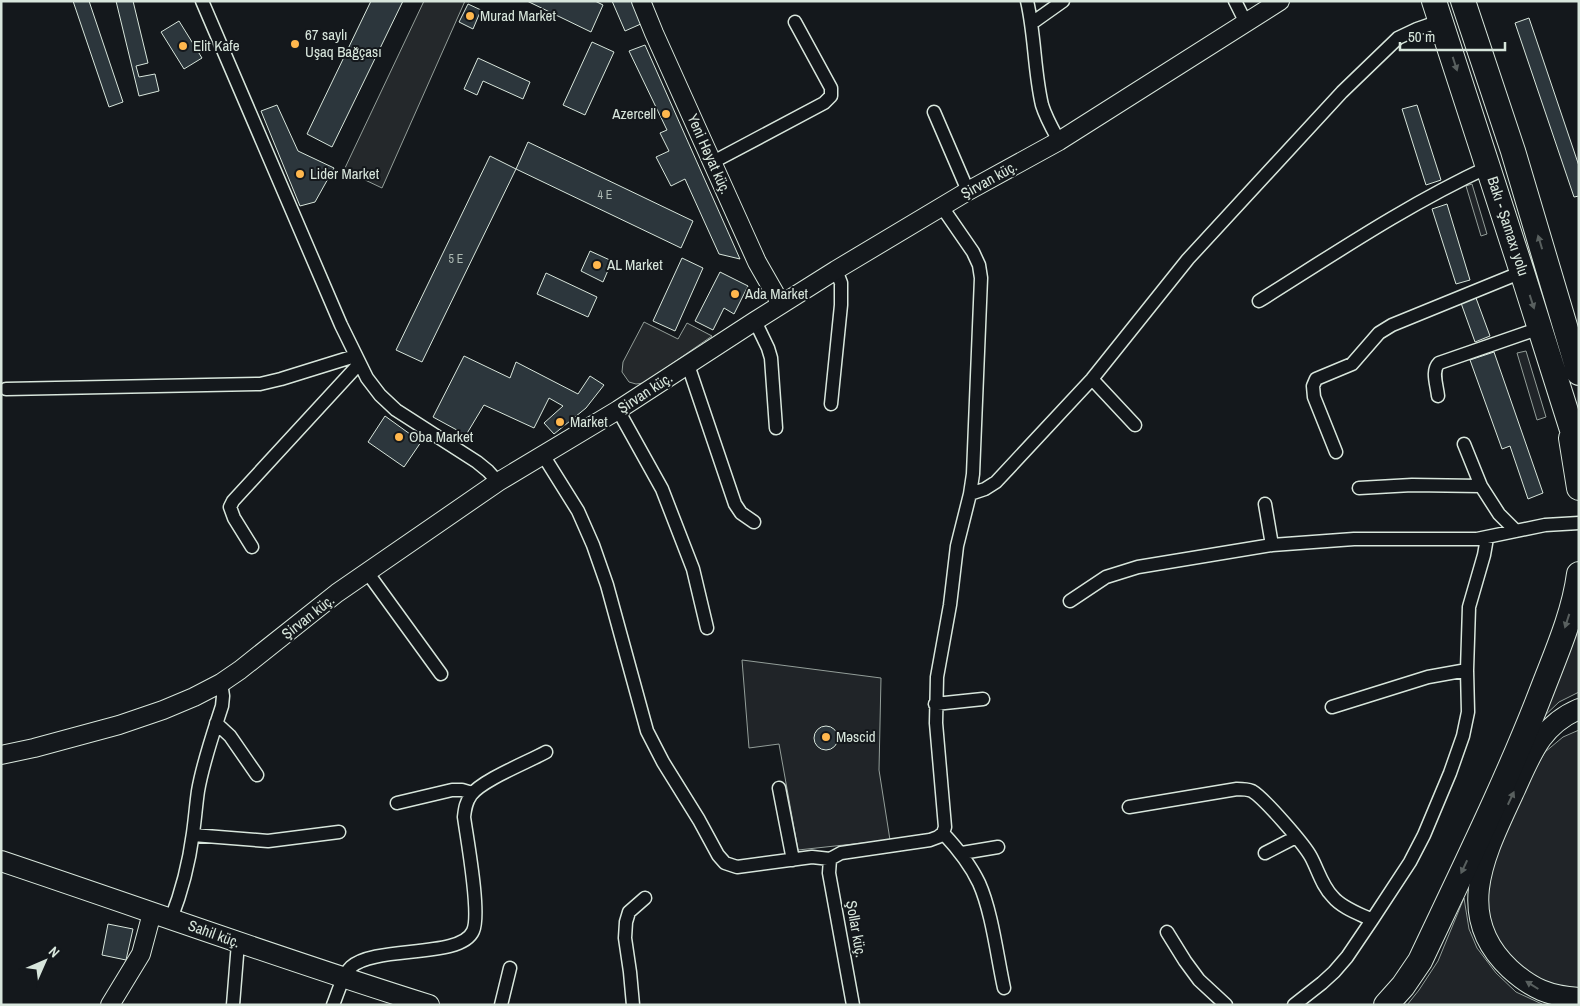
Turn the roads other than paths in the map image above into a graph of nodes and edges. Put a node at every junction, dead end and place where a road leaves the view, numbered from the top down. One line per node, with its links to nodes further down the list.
1 (202, 1): 24 (street)
2 (641, 1): 14 (street, Yeni Həyat küç.)
3 (1027, 1): 10 (street)
4 (1063, 1): 10 (street)
5 (1235, 1): 11 (street)
6 (1280, 1): 11 (street, Şirvan küç.)
7 (1463, 1): 26 (highway, Bakı - Şamaxı yolu, one-way to 7)
8 (1437, 11): 15 (highway, Bakı - Şamaxı yolu, one-way to 15); 27 (street)
9 (794, 22): 14 (street)
10 (1032, 23): 13 (street)
11 (1246, 23): 13 (street, Şirvan küç.)
12 (934, 112): 16 (street)
13 (1059, 141): 16 (street, Şirvan küç.)
14 (713, 162): 21 (street, Yeni Həyat küç.)
15 (1488, 167): 19 (highway, Bakı - Şamaxı yolu); 20 (street)
16 (968, 192): 17 (street, Şirvan küç.)
17 (942, 207): 18 (street, Şirvan küç.); 43 (street)
18 (836, 270): 21 (street, Şirvan küç.); 30 (street)
19 (1522, 272): 23 (highway, Bakı - Şamaxı yolu, one-way to 23); 36 (street)
20 (1259, 301)
21 (781, 304): 22 (street, Şirvan küç.)
22 (755, 321): 25 (street, Şirvan küç.); 34 (street)
23 (1540, 328): 29 (street); 32 (highway, Bakı - Şamaxı yolu)
24 (357, 360): 28 (street); 39 (street); 50 (street)
25 (688, 365): 31 (street, Şirvan küç.); 45 (street)
26 (1579, 373)
27 (1092, 378): 33 (street); 43 (street)
28 (6, 389)
29 (1438, 396)
30 (831, 404)
31 (618, 410): 38 (street, Şirvan küç.); 54 (street)
32 (1569, 423): 37 (highway, Bakı - Şamaxı yolu); 42 (highway)
33 (1135, 425)
34 (776, 428)
35 (1464, 444): 40 (street)
36 (1336, 452)
37 (1579, 452)
38 (543, 455): 39 (street, Şirvan küç.); 78 (street)
39 (498, 482): 51 (street, Şirvan küç.)
40 (1481, 486): 41 (street); 47 (street)
41 (1359, 488)
42 (1579, 488)
43 (970, 494): 59 (street)
44 (1265, 504): 49 (street)
45 (754, 522)
46 (1579, 523): 47 (street)
47 (1516, 531): 48 (street)
48 (1487, 538): 49 (street); 55 (street)
49 (1272, 545): 53 (street)
50 (252, 547)
51 (367, 572): 56 (street); 57 (street, Şirvan küç.)
52 (1579, 574): 99 (highway, one-way to 99)
53 (1070, 601)
54 (707, 628)
55 (1467, 670): 60 (street); 83 (street)
56 (441, 674)
57 (221, 683): 62 (street); 64 (street, Şirvan küç.)
58 (983, 699): 59 (street)
59 (935, 704): 71 (street)
60 (1332, 707)
61 (1579, 709): 89 (main road, one-way to 61)
62 (216, 723): 65 (street); 72 (street)
63 (546, 752): 67 (street)
64 (1, 755)
65 (257, 775)
66 (780, 788): 78 (street)
67 (472, 793): 68 (street); 87 (street)
68 (397, 803)
69 (1129, 807): 73 (street)
70 (339, 832): 72 (street)
71 (943, 832): 75 (street); 77 (street)
72 (193, 835): 82 (street)
73 (1296, 836): 76 (street); 83 (street)
74 (998, 847): 75 (street)
75 (962, 853): 88 (street)
76 (1265, 853)
77 (830, 859): 78 (street); 96 (street, Şollar küç.)
78 (793, 860)
79 (1, 861): 81 (main road, Sahil küç.)
80 (645, 898): 95 (street)
81 (152, 913): 82 (main road, Sahil küç.); 90 (street)
82 (171, 919): 85 (main road, Sahil küç.)
83 (1372, 920): 98 (street)
84 (1167, 932): 97 (street)
85 (238, 943): 87 (main road, Sahil küç.); 91 (street)
86 (510, 968): 94 (street)
87 (344, 979): 92 (street); 93 (main road, Sahil küç.)
88 (1004, 988)
89 (1579, 998)
90 (110, 1005)
91 (233, 1005)
92 (333, 1005)
93 (429, 1005)
94 (501, 1005)
95 (633, 1005)
96 (853, 1005)
97 (1226, 1005)
98 (1294, 1005)
99 (1386, 1005)

